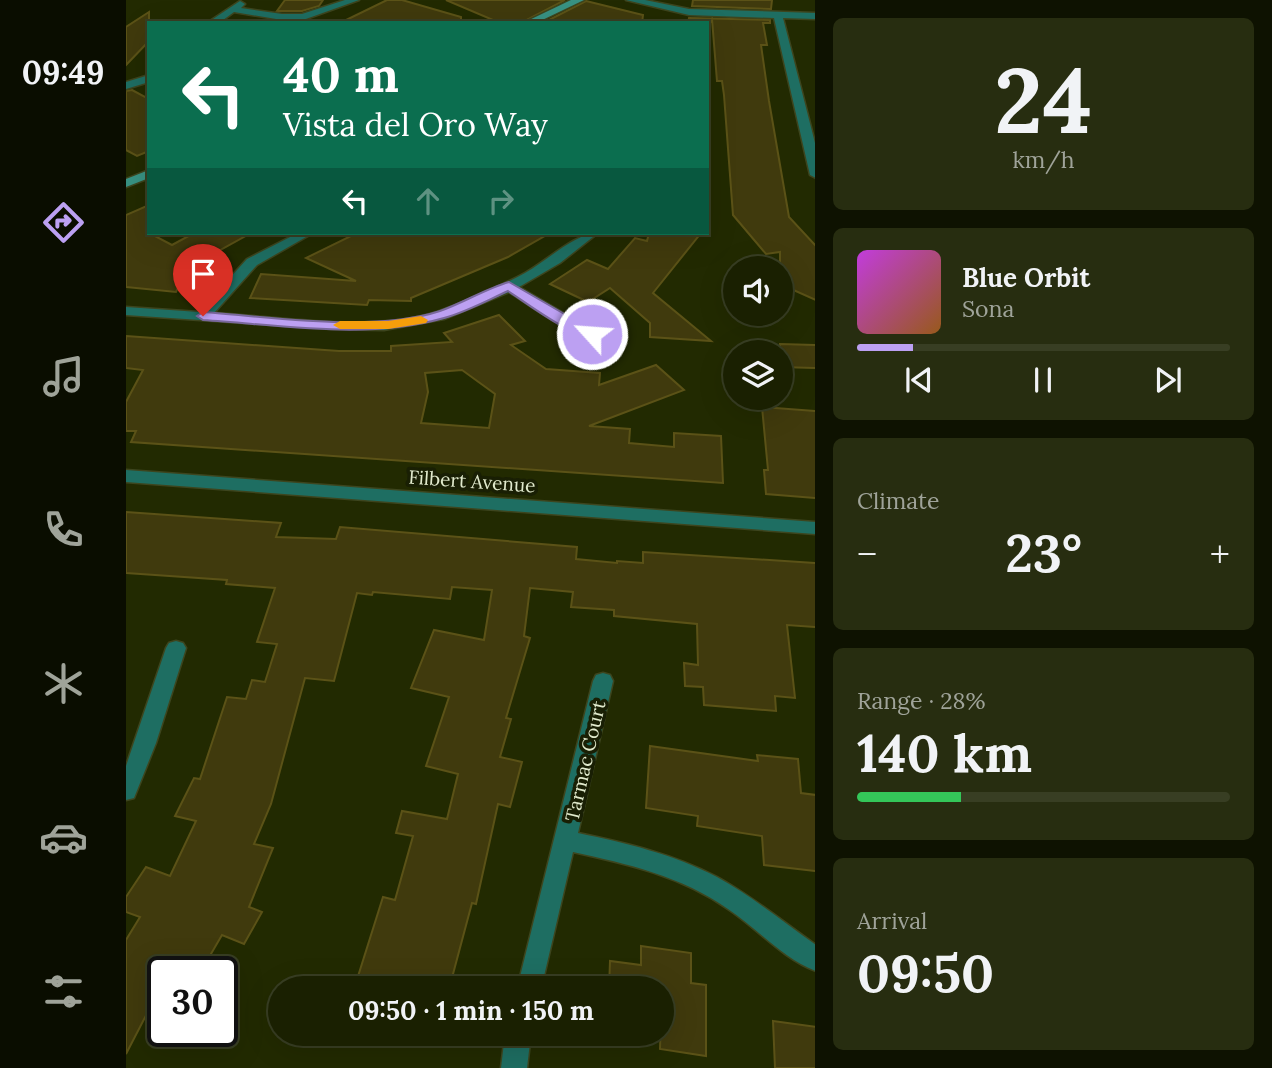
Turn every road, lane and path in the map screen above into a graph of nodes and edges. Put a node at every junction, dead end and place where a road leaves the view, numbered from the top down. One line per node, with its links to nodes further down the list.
1 (245, 0): 5 (street)
2 (354, 0): 5 (street)
3 (579, 0): 9 (street)
4 (631, 0): 6 (street)
5 (232, 9): 8 (street)
6 (778, 15): 7 (street); 13 (street)
7 (815, 16)
8 (215, 21)
9 (532, 21)
10 (147, 79): 11 (street)
11 (126, 86)
12 (147, 175): 14 (street)
13 (815, 175)
14 (126, 183)
15 (303, 235): 19 (street)
16 (590, 235): 17 (street)
17 (509, 286): 19 (street); 20 (street)
18 (126, 311): 19 (street)
19 (203, 316)
20 (592, 334)
21 (126, 476): 22 (street, Filbert Avenue)
22 (815, 528)
23 (176, 648): 25 (street)
24 (603, 681): 26 (street, Tarmac Court)
25 (126, 791)
26 (566, 840): 27 (street); 28 (street, Tarmac Court)
27 (815, 960)
28 (532, 976)
29 (517, 1046): 30 (street)
30 (514, 1068)

